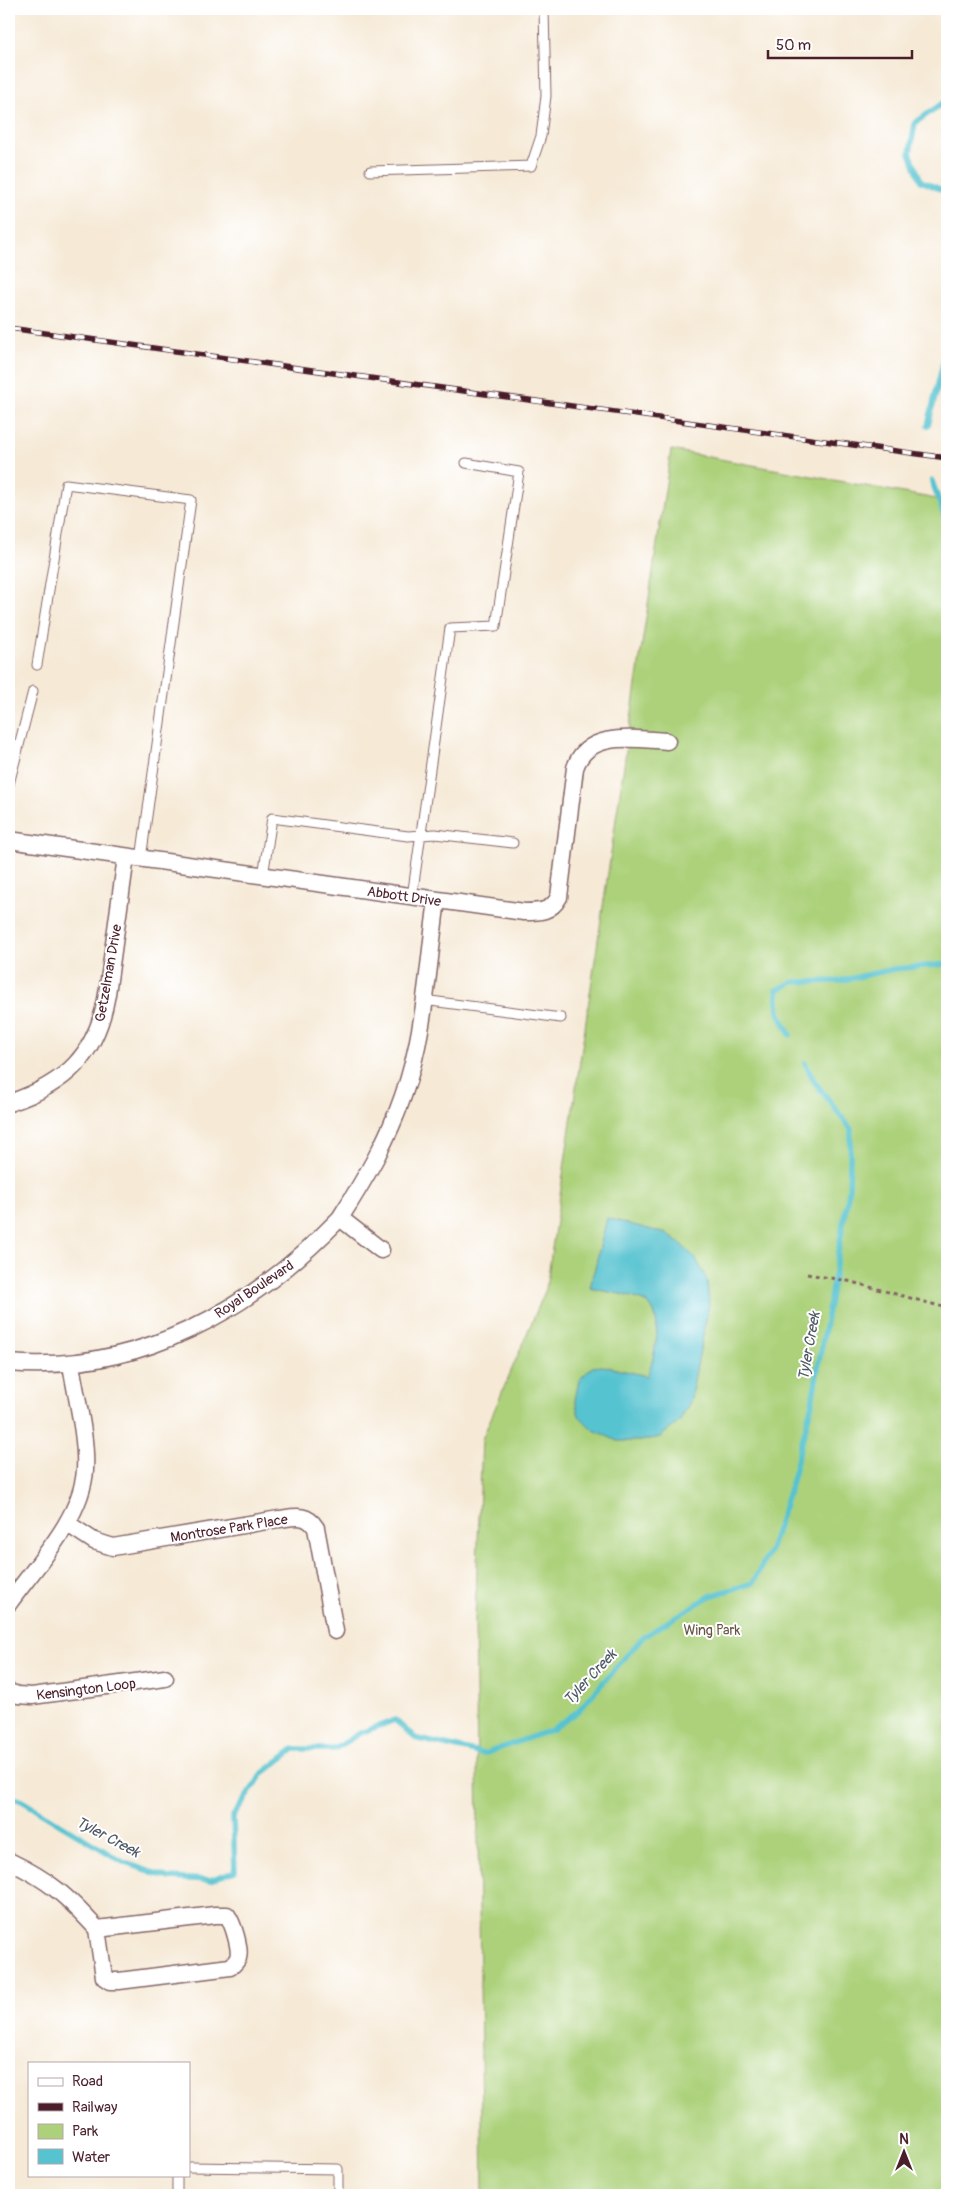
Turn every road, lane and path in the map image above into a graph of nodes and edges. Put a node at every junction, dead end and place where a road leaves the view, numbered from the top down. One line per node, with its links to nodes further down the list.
1 (544, 9): 2 (lane)
2 (370, 171)
3 (466, 463): 8 (lane)
4 (36, 666): 11 (lane)
5 (33, 691): 7 (lane)
6 (667, 741): 14 (street, Abbott Drive)
7 (9, 784)
8 (421, 834): 10 (lane); 12 (lane); 13 (lane)
9 (9, 840): 11 (street, Abbott Drive)
10 (513, 843)
11 (133, 858): 12 (street, Abbott Drive); 17 (street, Getzelman Drive)
12 (263, 876): 13 (street, Abbott Drive)
13 (412, 897): 14 (street, Abbott Drive)
14 (437, 900): 15 (street, Royal Boulevard)
15 (424, 1000): 16 (lane); 18 (street, Royal Boulevard)
16 (561, 1018)
17 (9, 1103)
18 (340, 1218): 19 (street); 23 (street, Royal Boulevard)
19 (381, 1250)
20 (809, 1274): 21 (path)
21 (947, 1308)
22 (9, 1363): 23 (street, Royal Boulevard)
23 (71, 1364): 24 (street)
24 (68, 1524): 25 (street); 26 (street, Montrose Park Place)
25 (9, 1604)
26 (335, 1631)
27 (165, 1678): 28 (street, Kensington Loop)
28 (9, 1692)
29 (9, 1861): 30 (street)
30 (97, 1929): 30 (street)
31 (190, 2167): 34 (lane)
32 (177, 2176): 33 (lane)
33 (177, 2195)
34 (338, 2195)

